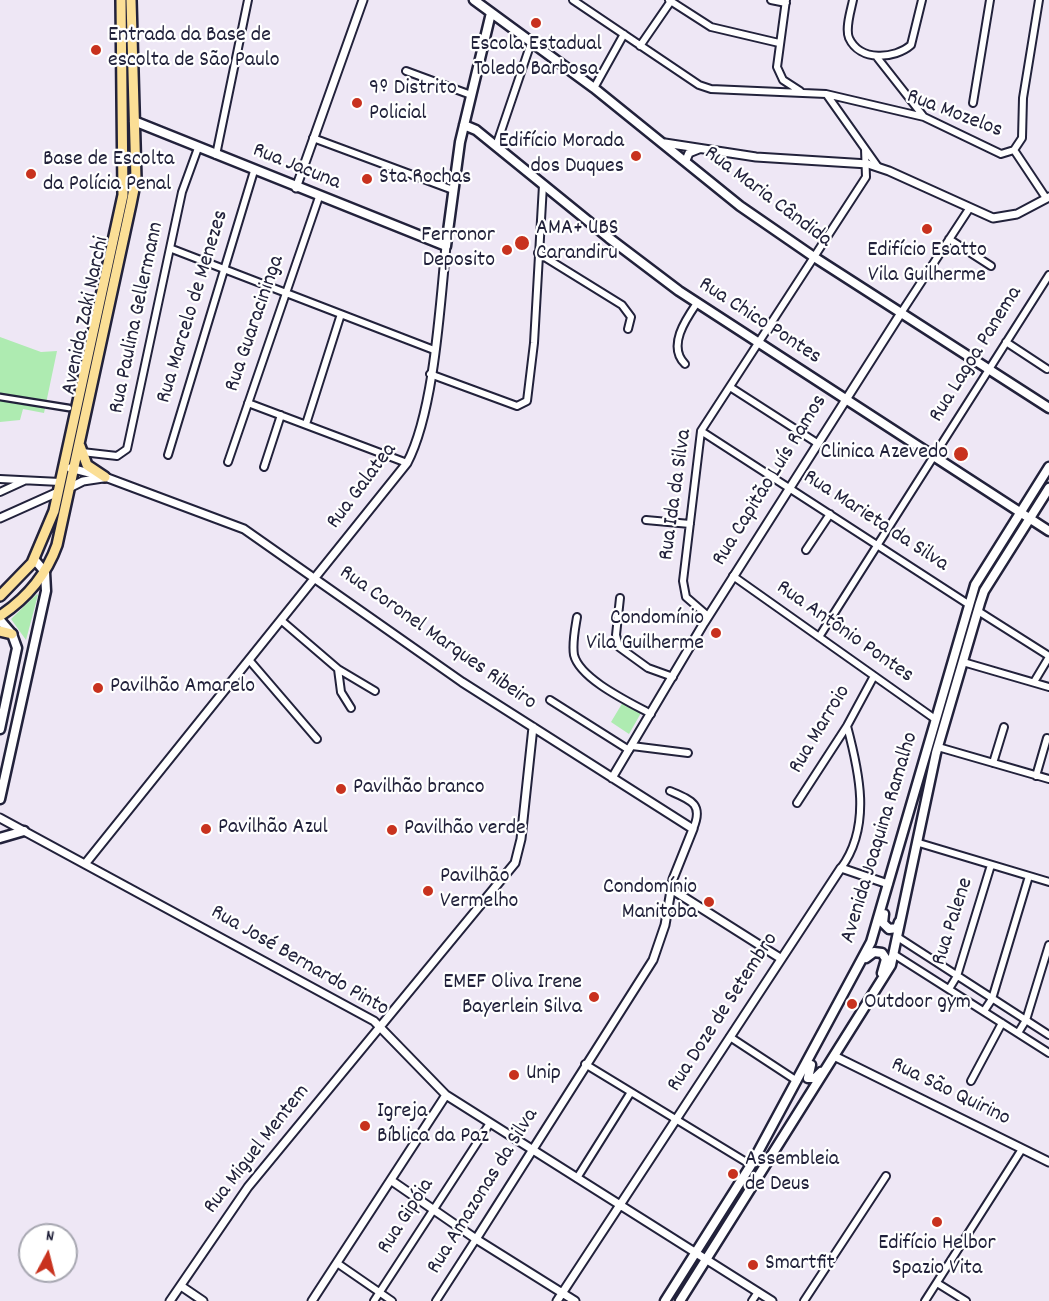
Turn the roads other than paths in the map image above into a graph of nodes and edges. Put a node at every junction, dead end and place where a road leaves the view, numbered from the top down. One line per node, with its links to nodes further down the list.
1 (121, 0): 26 (main road, Avenida Zaki Narchi)
2 (131, 0): 28 (main road, Avenida Zaki Narchi)
3 (248, 0): 37 (street)
4 (363, 0): 30 (street)
5 (474, 0): 14 (main road, Rua Maria Cândida)
6 (573, 0): 15 (street, Rua Mozelos)
7 (771, 0): 13 (street)
8 (853, 0): 19 (street)
9 (922, 0): 19 (street)
10 (990, 0): 25 (street)
11 (1039, 0): 36 (street, Rua Mozelos)
12 (670, 1): 17 (street); 18 (street)
13 (786, 2): 17 (street)
14 (491, 14): 16 (main road, Rua Maria Cândida); 24 (main road, Rua Galatea)
15 (624, 34): 18 (street, Rua Mozelos); 21 (street)
16 (531, 43): 21 (main road, Rua Maria Cândida); 32 (street)
17 (779, 43): 22 (street)
18 (640, 46): 22 (street, Rua Mozelos)
19 (876, 56): 27 (street)
20 (406, 71): 24 (street)
21 (594, 88): 31 (main road, Rua Maria Cândida)
22 (801, 91): 23 (street, Rua Mozelos)
23 (826, 94): 27 (street, Rua Mozelos); 35 (street)
24 (471, 95): 29 (main road, Rua Galatea)
25 (973, 103)
26 (123, 108): 28 (main road); 83 (main road, Avenida Zaki Narchi)
27 (924, 117): 36 (street, Rua Mozelos)
28 (134, 121): 33 (main road, Rua Jacuna); 78 (main road, Avenida Zaki Narchi)
29 (464, 125): 32 (main road, Rua Chico Pontes); 44 (main road, Rua Galatea)
30 (313, 138): 43 (street); 44 (street)
31 (665, 143): 34 (street); 38 (main road, Rua Maria Cândida)
32 (496, 146): 42 (main road, Rua Chico Pontes)
33 (198, 148): 37 (main road, Rua Jacuna); 50 (street, Rua Paulina Gellermann)
34 (701, 149): 38 (street); 39 (street)
35 (865, 149): 39 (street); 40 (street)
36 (1014, 150): 46 (street)
37 (216, 155): 41 (main road, Rua Jacuna)
38 (686, 160): 52 (main road, Rua Maria Cândida)
39 (868, 164): 40 (street); 52 (street, Rua Ida da Silva)
40 (878, 167): 47 (street)
41 (254, 171): 43 (main road, Rua Jacuna); 54 (street, Rua Marcelo de Menezes)
42 (543, 185): 51 (street); 57 (main road, Rua Chico Pontes)
43 (296, 188): 45 (main road, Rua Jacuna)
44 (453, 190): 49 (main road, Rua Galatea)
45 (319, 197): 49 (main road, Rua Jacuna); 56 (street, Rua Guaracininga)
46 (1048, 198): 47 (street)
47 (969, 209): 48 (street, Rua Capitão Luís Ramos)
48 (949, 240): 53 (street); 58 (street, Rua Capitão Luís Ramos)
49 (446, 246): 63 (street, Rua Galatea)
50 (172, 249): 54 (street); 78 (street, Rua Paulina Gellermann)
51 (538, 253): 60 (street); 67 (street)
52 (814, 257): 58 (main road, Rua Maria Cândida); 62 (street, Rua Ida da Silva)
53 (991, 266)
54 (224, 269): 56 (street); 79 (street, Rua Marcelo de Menezes)
55 (1049, 275): 61 (street, Rua Lagoa Panema)
56 (285, 292): 59 (street); 71 (street, Rua Guaracininga)
57 (697, 303): 62 (main road, Rua Chico Pontes); 64 (street)
58 (901, 313): 65 (main road, Rua Maria Cândida); 70 (street, Rua Capitão Luís Ramos)
59 (341, 314): 63 (street); 75 (street)
60 (628, 329)
61 (1006, 342): 65 (street, Rua Lagoa Panema); 66 (street)
62 (758, 343): 68 (street, Rua Ida da Silva); 70 (main road, Rua Chico Pontes)
63 (434, 351): 67 (street, Rua Galatea)
64 (685, 364)
65 (988, 369): 73 (main road, Rua Maria Cândida); 80 (street, Rua Lagoa Panema)
66 (1047, 369)
67 (430, 374): 82 (street, Rua Galatea)
68 (730, 387): 76 (street, Rua Ida da Silva); 77 (street)
69 (0, 398): 72 (street)
70 (844, 400): 77 (street, Rua Capitão Luís Ramos); 80 (main road, Rua Chico Pontes)
71 (248, 403): 74 (street); 81 (street, Rua Guaracininga)
72 (69, 408)
73 (1049, 408)
74 (281, 415): 75 (street); 84 (street)
75 (306, 424): 82 (street)
76 (701, 431): 92 (street, Rua Marieta da Silva); 101 (street, Rua Ida da Silva)
77 (817, 443): 92 (street, Rua Capitão Luís Ramos)
78 (80, 448): 86 (main road, Avenida Zaki Narchi); 87 (main road)
79 (168, 455)
80 (934, 458): 96 (main road, Rua Chico Pontes); 103 (street, Rua Lagoa Panema)
81 (228, 462)
82 (407, 463): 108 (street, Rua Galatea)
83 (63, 466): 86 (street, Rua Coronel Marques Ribeiro); 90 (main road, Avenida Zaki Narchi)
84 (264, 467)
85 (1049, 467): 96 (main road, Avenida Joaquina Ramalho)
86 (74, 469): 87 (street, Rua Coronel Marques Ribeiro); 91 (main road, Avenida Zaki Narchi)
87 (105, 477): 91 (street); 108 (street, Rua Coronel Marques Ribeiro)
88 (0, 478): 89 (street)
89 (24, 480): 90 (street); 94 (street)
90 (60, 482): 95 (main road, Avenida Zaki Narchi)
91 (71, 487): 106 (main road, Avenida Zaki Narchi)
92 (789, 488): 97 (street, Rua Marieta da Silva); 107 (street, Rua Capitão Luís Ramos)
93 (1049, 488): 98 (main road, Avenida Joaquina Ramalho)
94 (0, 492)
95 (58, 492): 99 (street); 105 (main road, Avenida Zaki Narchi)
96 (1021, 513): 98 (main road, Rua Chico Pontes); 111 (main road, Avenida Joaquina Ramalho)
97 (830, 514): 103 (street, Rua Marieta da Silva); 104 (street)
98 (1030, 518): 102 (main road, Rua Chico Pontes); 112 (main road, Avenida Joaquina Ramalho)
99 (0, 519)
100 (646, 520): 101 (street)
101 (690, 524): 113 (street, Rua Ida da Silva)
102 (1049, 531)
103 (879, 546): 111 (street, Rua Marieta da Silva); 119 (street, Rua Lagoa Panema)
104 (806, 550)
105 (34, 559): 106 (main road); 109 (main road, Avenida Zaki Narchi)
106 (45, 572): 115 (main road, Avenida Zaki Narchi); 147 (main road)
107 (733, 576): 113 (street, Rua Capitão Luís Ramos); 119 (street, Rua Antônio Pontes)
108 (316, 578): 116 (street, Rua Galatea); 134 (street, Rua Coronel Marques Ribeiro)
109 (0, 596)
110 (620, 598): 125 (street)
111 (969, 604): 132 (main road, Avenida Joaquina Ramalho)
112 (978, 611): 120 (street); 122 (main road, Avenida Joaquina Ramalho)
113 (708, 616): 125 (street, Rua Capitão Luís Ramos)
114 (577, 617): 131 (street)
115 (0, 618): 118 (main road)
116 (282, 621): 121 (street, Rua Galatea); 123 (street)
117 (0, 631): 118 (main road)
118 (12, 634): 136 (main road)
119 (819, 637): 124 (street, Rua Antônio Pontes)
120 (1049, 656): 126 (street)
121 (250, 661): 138 (street); 154 (street, Rua Galatea)
122 (963, 662): 126 (street); 139 (main road, Avenida Joaquina Ramalho)
123 (338, 669): 128 (street); 130 (street)
124 (874, 676): 132 (street, Rua Antônio Pontes); 133 (street, Rua Marroio)
125 (673, 677): 131 (street, Rua Capitão Luís Ramos)
126 (1034, 682): 127 (street)
127 (1049, 687)
128 (375, 692)
129 (550, 700): 140 (street)
130 (351, 708)
131 (651, 714): 140 (street, Rua Capitão Luís Ramos)
132 (935, 719): 160 (main road, Avenida Joaquina Ramalho)
133 (847, 726): 148 (street, Rua Marroio); 156 (street, Rua Doze de Setembro)
134 (533, 727): 144 (street); 174 (street, Rua Coronel Marques Ribeiro)
135 (1004, 727): 142 (street)
136 (0, 729)
137 (1047, 738): 143 (street)
138 (316, 739)
139 (938, 747): 142 (street); 153 (main road, Avenida Joaquina Ramalho)
140 (630, 748): 141 (street); 144 (street, Rua Capitão Luís Ramos)
141 (688, 753)
142 (993, 763): 143 (street)
143 (1036, 776): 145 (street)
144 (612, 778): 150 (street)
145 (1049, 779)
146 (670, 792): 150 (street, Rua Amazonas da Silva)
147 (0, 800)
148 (797, 803)
149 (0, 818): 151 (street, Rua José Bernardo Pinto)
150 (693, 829): 159 (street, Rua Amazonas da Silva)
151 (24, 831): 152 (main road); 154 (street, Rua José Bernardo Pinto)
152 (0, 838)
153 (919, 843): 155 (street); 161 (main road, Avenida Joaquina Ramalho)
154 (85, 864): 174 (street, Rua José Bernardo Pinto)
155 (991, 865): 157 (street); 167 (street, Rua Palene)
156 (841, 867): 160 (street); 165 (street, Rua Doze de Setembro)
157 (1029, 876): 158 (street); 170 (street)
158 (1049, 882)
159 (671, 889): 165 (street); 181 (street, Rua Amazonas da Silva)
160 (887, 889): 161 (main road); 166 (main road, Avenida Joaquina Ramalho)
161 (904, 913): 162 (main road, Avenida Joaquina Ramalho)
162 (899, 938): 164 (main road, Avenida Joaquina Ramalho); 167 (street)
163 (1049, 945): 172 (street)
164 (895, 955): 168 (street); 169 (main road, Avenida Joaquina Ramalho)
165 (780, 958): 177 (street, Rua Doze de Setembro)
166 (864, 959): 169 (main road); 178 (main road, Avenida Joaquina Ramalho)
167 (957, 976): 168 (street, Rua Palene); 170 (street)
168 (949, 988): 171 (street)
169 (870, 997): 180 (main road, Avenida Joaquina Ramalho)
170 (992, 999): 171 (street); 172 (street)
171 (984, 1011): 173 (street)
172 (1026, 1020): 175 (street); 176 (street)
173 (1002, 1023): 175 (street); 184 (street)
174 (379, 1026): 186 (street, Rua José Bernardo Pinto); 203 (street, Rua Miguel Mentem)
175 (1018, 1033): 179 (street)
176 (1049, 1035)
177 (730, 1037): 183 (street); 187 (street, Rua Doze de Setembro)
178 (821, 1040): 182 (main road); 183 (main road, Avenida Joaquina Ramalho)
179 (1049, 1053)
180 (834, 1056): 182 (main road, Avenida Joaquina Ramalho); 190 (street, Rua São Quirino)
181 (585, 1064): 185 (street); 189 (street, Rua Amazonas da Silva)
182 (825, 1070): 200 (main road, Avenida Joaquina Ramalho)
183 (797, 1081): 192 (main road, Avenida Joaquina Ramalho)
184 (971, 1081)
185 (631, 1092): 187 (street); 194 (street)
186 (446, 1095): 188 (street, Rua José Bernardo Pinto); 195 (street)
187 (677, 1120): 192 (street); 196 (street, Rua Doze de Setembro)
188 (490, 1123): 189 (street, Rua José Bernardo Pinto); 197 (street, Rua Gipóia)
189 (532, 1149): 194 (street, Rua José Bernardo Pinto); 198 (street, Rua Amazonas da Silva)
190 (1022, 1149): 191 (street, Rua São Quirino); 202 (street)
191 (1049, 1162)
192 (751, 1166): 199 (main road, Avenida Joaquina Ramalho)
193 (886, 1176): 219 (street)
194 (577, 1178): 196 (street, Rua José Bernardo Pinto)
195 (392, 1181): 197 (street); 201 (street)
196 (620, 1206): 199 (street, Rua José Bernardo Pinto); 206 (street, Rua Doze de Setembro)
197 (434, 1209): 198 (street); 205 (street, Rua Gipóia)
198 (476, 1239): 206 (street); 212 (street, Rua Amazonas da Silva)
199 (696, 1253): 200 (street, Rua José Bernardo Pinto); 215 (main road, Avenida Joaquina Ramalho)
200 (707, 1260): 204 (street, Rua José Bernardo Pinto); 216 (main road, Avenida Joaquina Ramalho)
201 (337, 1263): 205 (street); 209 (street)
202 (937, 1283): 220 (street); 221 (street)
203 (181, 1286): 207 (street, Rua Miguel Mentem); 208 (street)
204 (758, 1292): 217 (street); 218 (street, Rua José Bernardo Pinto)
205 (380, 1293): 210 (street, Rua Gipóia); 211 (street)
206 (562, 1293): 213 (street, Rua Doze de Setembro); 214 (street)
207 (170, 1301)
208 (203, 1301)
209 (312, 1301)
210 (374, 1301)
211 (392, 1301)
212 (436, 1301)
213 (557, 1301)
214 (575, 1301)
215 (665, 1301)
216 (680, 1301)
217 (752, 1301)
218 (772, 1301)
219 (804, 1301)
220 (925, 1301)
221 (966, 1301)

